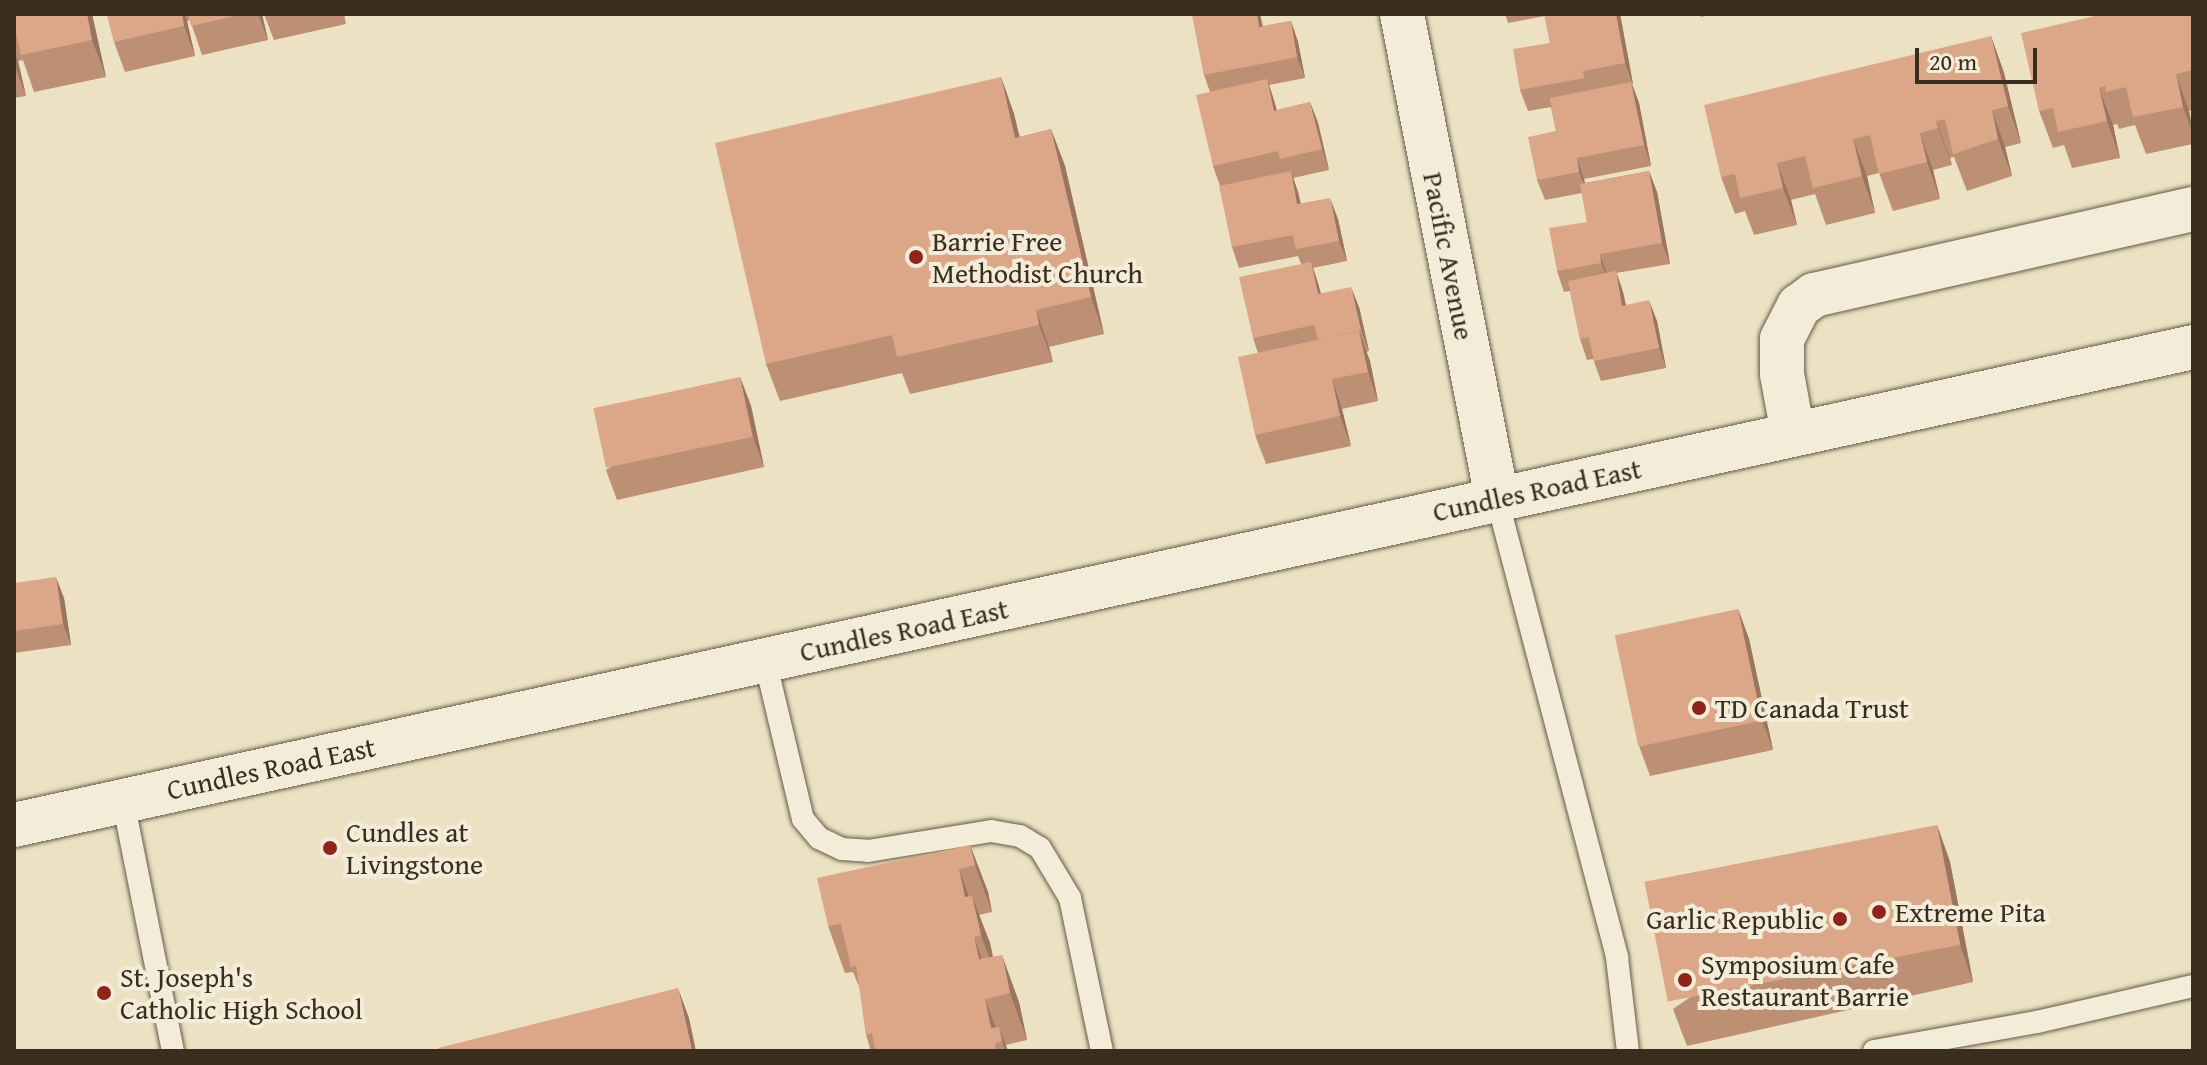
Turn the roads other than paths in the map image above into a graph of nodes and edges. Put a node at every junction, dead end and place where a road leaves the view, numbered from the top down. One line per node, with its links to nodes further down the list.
1 (1402, 14): 5 (main road, Pacific Avenue)
2 (2193, 209): 4 (main road)
3 (2193, 347): 4 (main road, Cundles Road East)
4 (1793, 434): 5 (main road, Cundles Road East)
5 (1497, 499): 6 (main road, Cundles Road East); 12 (lane)
6 (765, 660): 7 (main road, Cundles Road East); 11 (lane)
7 (123, 801): 8 (main road, Cundles Road East); 10 (lane)
8 (14, 825)
9 (2193, 986): 13 (lane)
10 (173, 1051)
11 (1102, 1051)
12 (1628, 1051)
13 (1874, 1051)

